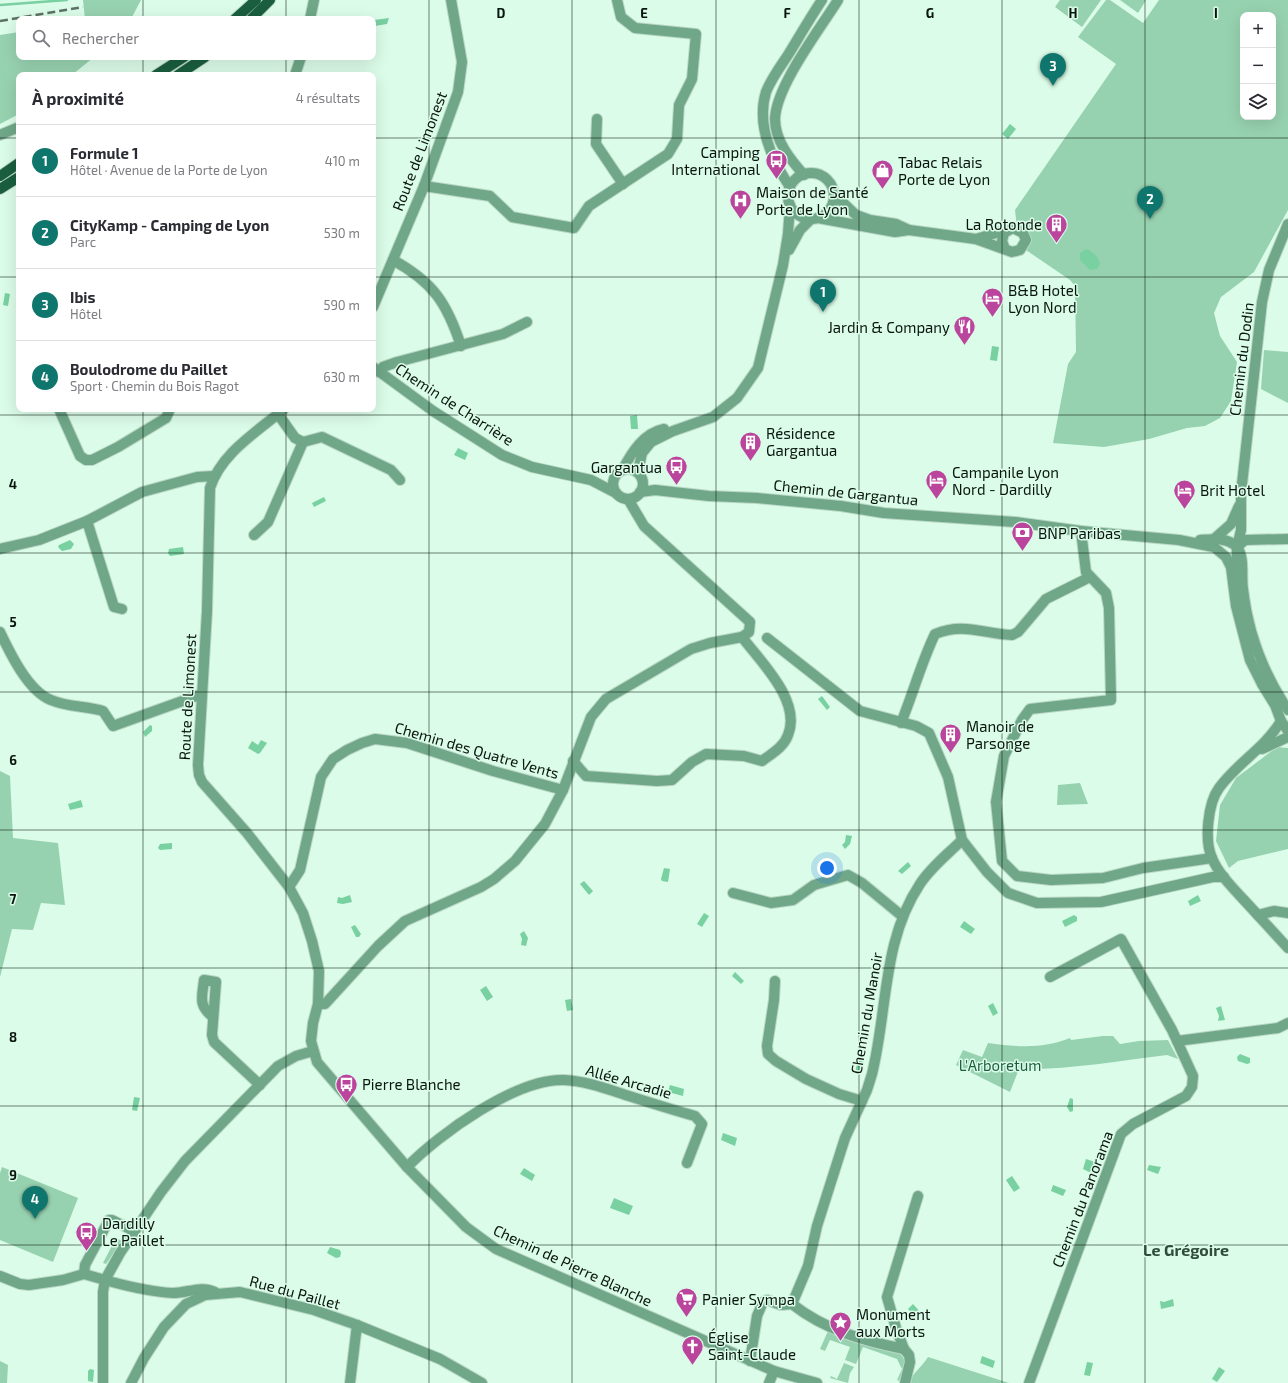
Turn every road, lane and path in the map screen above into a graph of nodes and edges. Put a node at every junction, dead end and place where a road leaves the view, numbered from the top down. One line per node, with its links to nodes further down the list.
1 (256, 0): 8 (main road)
2 (270, 0): 9 (main road)
3 (314, 0): 10 (street)
4 (451, 0): 25 (street, Route de Limonest)
5 (617, 0): 24 (street)
6 (822, 0): 26 (street)
7 (838, 0): 21 (street)
8 (238, 16)
9 (254, 16)
10 (311, 16)
11 (179, 60): 14 (main road)
12 (200, 60): 15 (main road)
13 (300, 60): 16 (street)
14 (161, 72)
15 (182, 72)
16 (296, 72)
17 (596, 119): 24 (street)
18 (16, 128): 19 (street)
19 (0, 135)
20 (16, 166): 22 (main road)
21 (804, 175): 26 (street); 28 (street)
22 (0, 176)
23 (16, 179): 27 (main road)
24 (623, 184): 25 (street)
25 (424, 186): 36 (street, Route de Limonest)
26 (790, 187): 29 (street)
27 (0, 189)
28 (834, 194): 30 (street); 32 (street)
29 (790, 205): 30 (street); 37 (street)
30 (814, 219): 32 (street); 37 (street)
31 (1288, 224): 55 (street, Chemin du Dodin)
32 (910, 230): 34 (street)
33 (1006, 230): 34 (street); 35 (street); 35 (street)
34 (976, 239): 35 (street)
35 (1005, 249)
36 (392, 260): 38 (street, Route de Limonest); 40 (street)
37 (783, 266): 45 (street)
38 (376, 300)
39 (527, 322): 40 (street)
40 (461, 346): 41 (street)
41 (376, 369): 51 (street, Chemin de Charrière)
42 (60, 412): 43 (street)
43 (169, 412)
44 (281, 412): 46 (street); 48 (street, Route de Limonest)
45 (685, 426): 47 (street); 49 (street)
46 (303, 442): 50 (street); 58 (street)
47 (620, 471): 49 (street); 51 (street, Chemin de Charrière); 53 (street)
48 (214, 476): 56 (street); 71 (street, Route de Limonest)
49 (640, 476): 52 (street); 54 (street)
50 (400, 480)
51 (591, 480): 53 (street, Chemin de Charrière)
52 (655, 490): 54 (street, Chemin de Gargantua); 57 (street, Chemin de Gargantua)
53 (616, 493): 54 (street)
54 (635, 495): 69 (street)
55 (1241, 501): 59 (street, Chemin du Dodin); 62 (street, Chemin du Dodin)
56 (87, 521): 63 (street); 67 (street)
57 (1081, 531): 61 (street, Chemin de Gargantua); 65 (street)
58 (254, 536)
59 (1214, 539): 61 (street); 62 (street)
60 (1288, 539): 62 (street)
61 (1190, 541): 64 (street, Chemin de Gargantua)
62 (1237, 547): 64 (street); 66 (street, Chemin du Dodin); 72 (street)
63 (0, 549)
64 (1221, 551): 66 (street)
65 (1090, 577): 74 (street); 81 (street)
66 (1235, 598): 73 (street)
67 (122, 609)
68 (0, 632): 71 (street)
69 (742, 637): 78 (street); 78 (street)
70 (767, 638): 74 (street)
71 (202, 694): 83 (street, Route de Limonest)
72 (1288, 710)
73 (1284, 721): 75 (street); 77 (street)
74 (901, 724): 80 (street)
75 (1288, 731)
76 (1288, 737): 77 (street)
77 (1258, 750): 81 (street)
78 (573, 761): 79 (street)
79 (563, 790): 83 (street, Chemin des Quatre Vents); 91 (street)
80 (962, 840): 82 (street); 87 (street, Chemin du Manoir)
81 (1212, 858): 82 (street)
82 (1224, 877): 86 (street)
83 (289, 887): 91 (street, Route de Limonest)
84 (733, 893): 87 (street)
85 (1288, 913): 86 (street)
86 (1258, 915): 88 (street)
87 (902, 916): 97 (street, Chemin du Manoir)
88 (1288, 948)
89 (1050, 977): 94 (street, Chemin du Panorama)
90 (775, 981): 97 (street)
91 (318, 1004): 95 (street, Route de Limonest)
92 (213, 1017): 96 (street)
93 (1288, 1023): 94 (street)
94 (1177, 1041): 118 (street, Chemin du Panorama)
95 (313, 1051): 96 (street); 99 (street, Chemin de Pierre Blanche)
96 (260, 1085): 101 (street)
97 (862, 1101): 106 (street, Chemin du Manoir)
98 (687, 1163): 99 (street, Allée Arcadie)
99 (407, 1167): 109 (street, Chemin de Pierre Blanche)
100 (918, 1196): 108 (street)
101 (134, 1231): 102 (street); 104 (street)
102 (84, 1274): 103 (street); 104 (street)
103 (0, 1276)
104 (109, 1281): 105 (street); 111 (street)
105 (218, 1293): 107 (street, Rue du Paillet); 112 (street, Rue du Paillet)
106 (794, 1301): 108 (street); 109 (street)
107 (357, 1325): 113 (street); 114 (street, Rue du Paillet)
108 (904, 1349): 117 (street)
109 (750, 1361): 110 (street, Chemin de Pierre Blanche)
110 (774, 1372): 115 (street); 116 (street, Chemin de Pierre Blanche)
111 (103, 1383)
112 (131, 1383)
113 (350, 1383)
114 (482, 1383)
115 (769, 1383)
116 (817, 1383)
117 (905, 1383)
118 (1029, 1383)

